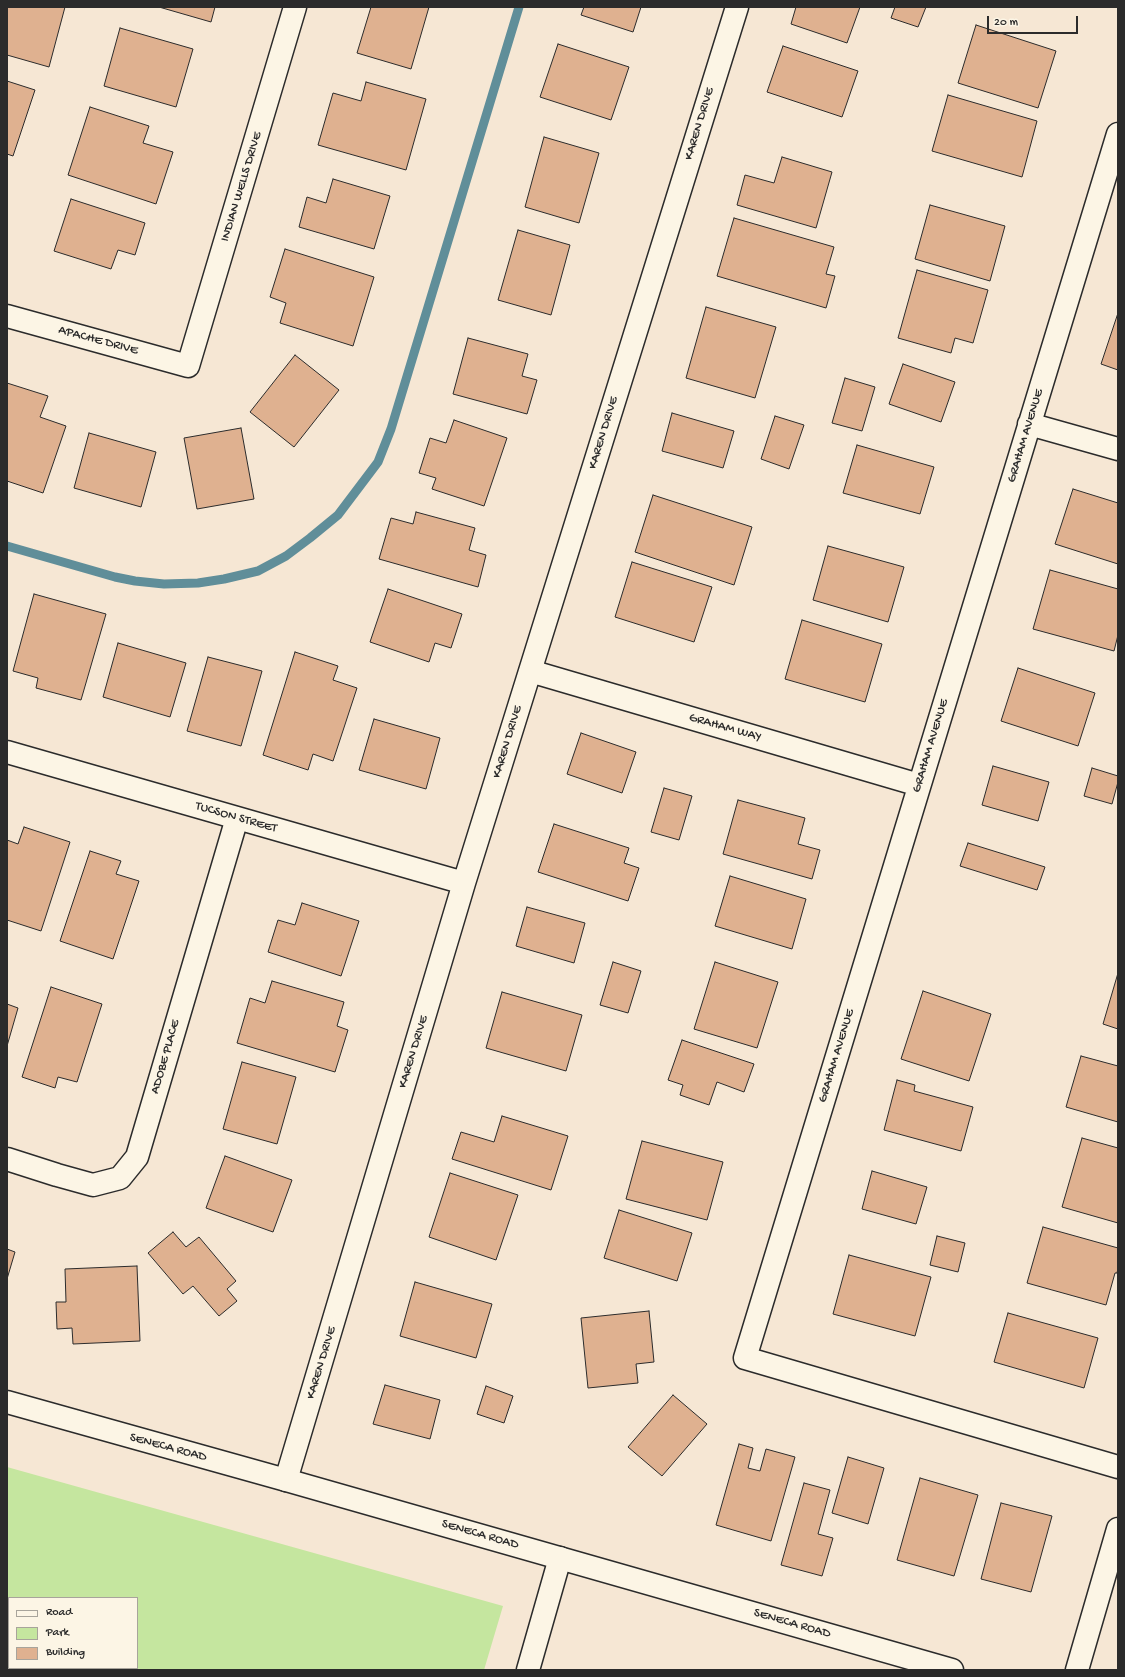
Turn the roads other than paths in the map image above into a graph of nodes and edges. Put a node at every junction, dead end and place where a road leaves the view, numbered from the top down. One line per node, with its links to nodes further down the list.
1 (295, 7): 5 (street, INDIAN WELLS DRIVE)
2 (737, 7): 8 (street, KAREN DRIVE)
3 (1118, 134): 6 (street, GRAHAM AVENUE)
4 (7, 316): 5 (street, APACHE DRIVE)
5 (188, 366)
6 (1030, 424): 7 (street); 10 (street, GRAHAM AVENUE)
7 (1118, 449)
8 (530, 671): 10 (street, GRAHAM WAY); 12 (street, KAREN DRIVE)
9 (7, 752): 11 (street, TUCSON STREET)
10 (919, 785): 15 (street, GRAHAM AVENUE)
11 (237, 818): 12 (street, TUCSON STREET); 13 (street, ADOBE PLACE)
12 (464, 883): 16 (street, KAREN DRIVE)
13 (7, 1159)
14 (7, 1402): 16 (street, SENECA ROAD)
15 (1118, 1467)
16 (286, 1480): 18 (street, SENECA ROAD)
17 (1118, 1529): 21 (street)
18 (560, 1558): 19 (street); 20 (street, SENECA ROAD)
19 (528, 1670)
20 (952, 1670)
21 (1077, 1670)

